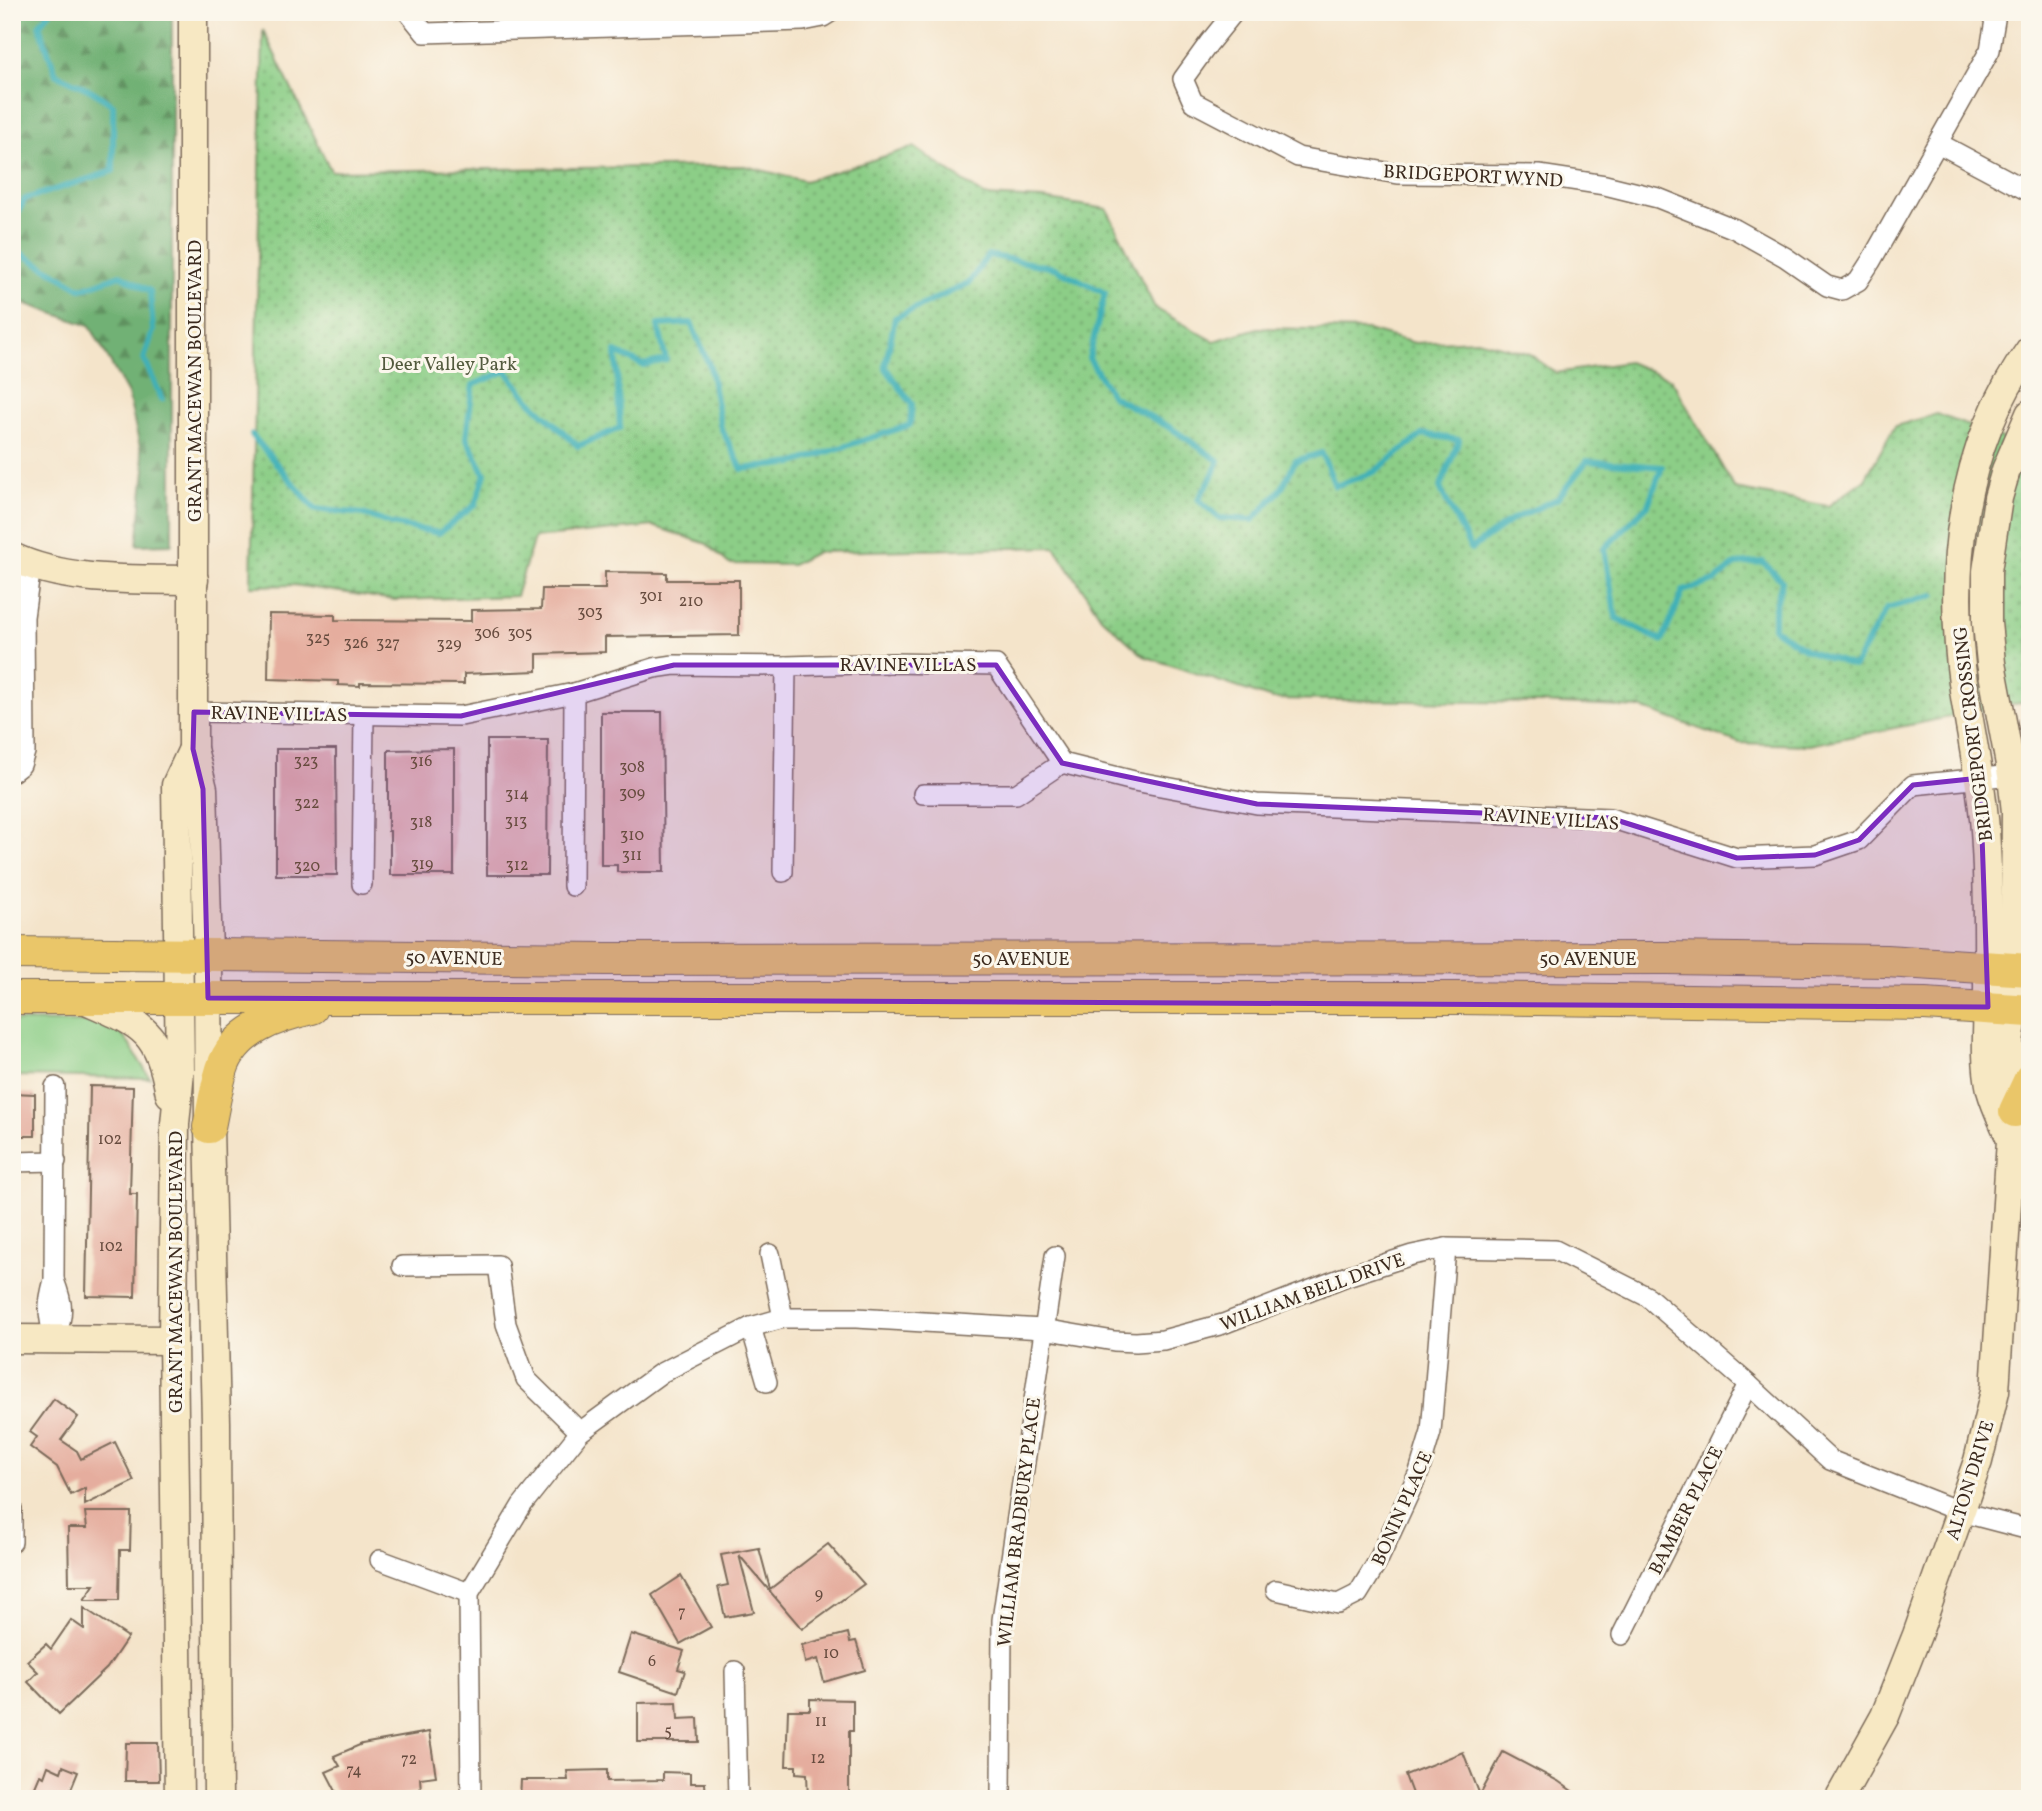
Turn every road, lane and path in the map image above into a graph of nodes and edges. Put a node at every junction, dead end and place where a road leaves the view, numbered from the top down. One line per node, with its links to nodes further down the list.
1 (193, 12): 11 (main road, GRANT MACEWAN BOULEVARD)
2 (408, 12): 3 (street)
3 (831, 12)
4 (1234, 12): 6 (street, BRIDGEPORT WYND)
5 (1989, 12): 6 (street, BRIDGEPORT WYND)
6 (1938, 143): 7 (street)
7 (2030, 192)
8 (2030, 350): 19 (main road, BRIDGEPORT CROSSING)
9 (2030, 414): 18 (main road, BRIDGEPORT CROSSING)
10 (21, 561): 11 (main road); 17 (street)
11 (194, 580): 14 (main road, GRANT MACEWAN BOULEVARD)
12 (786, 666): 13 (street, RAVINE VILLAS); 16 (street, RAVINE VILLAS); 21 (street)
13 (575, 693): 15 (street, RAVINE VILLAS); 23 (street)
14 (194, 712): 15 (street, RAVINE VILLAS); 25 (main road, GRANT MACEWAN BOULEVARD)
15 (364, 715): 22 (street, RAVINE VILLAS)
16 (1062, 763): 19 (street, RAVINE VILLAS); 20 (street)
17 (12, 772)
18 (2012, 775): 19 (street, RAVINE VILLAS); 26 (main road, BRIDGEPORT CROSSING)
19 (1980, 778): 26 (main road, BRIDGEPORT CROSSING)
20 (923, 794)
21 (783, 872)
22 (362, 884)
23 (573, 886)
24 (12, 953): 25 (main road, 50 AVENUE)
25 (193, 954): 26 (main road, 50 AVENUE); 29 (main road, GRANT MACEWAN BOULEVARD)
26 (2010, 968): 31 (main road, BRIDGEPORT CROSSING)
27 (12, 998): 28 (main road, 50 AVENUE)
28 (82, 998): 29 (main road, 50 AVENUE); 34 (main road)
29 (194, 998): 30 (main road, 50 AVENUE); 34 (main road, GRANT MACEWAN BOULEVARD); 36 (main road, GRANT MACEWAN BOULEVARD)
30 (354, 999): 31 (main road, 50 AVENUE); 36 (main road)
31 (2011, 1009): 35 (main road, ALTON DRIVE)
32 (2030, 1079): 35 (main road)
33 (55, 1087): 37 (street)
34 (175, 1124): 48 (main road, GRANT MACEWAN BOULEVARD)
35 (2013, 1125): 53 (main road, ALTON DRIVE)
36 (209, 1127): 62 (main road, GRANT MACEWAN BOULEVARD)
37 (56, 1161): 38 (street); 47 (street)
38 (12, 1162)
39 (1446, 1248): 45 (street, WILLIAM BELL DRIVE); 50 (street, WILLIAM BELL DRIVE); 57 (street, BONIN PLACE)
40 (770, 1254): 43 (street)
41 (1055, 1256): 45 (street)
42 (402, 1266): 51 (street)
43 (783, 1318): 44 (street, WILLIAM BELL DRIVE); 45 (street, WILLIAM BELL DRIVE)
44 (751, 1327): 49 (street); 51 (street, WILLIAM BELL DRIVE)
45 (1043, 1329): 65 (street, WILLIAM BRADBURY PLACE)
46 (12, 1339): 47 (main road)
47 (55, 1339): 48 (main road)
48 (173, 1340): 61 (main road, GRANT MACEWAN BOULEVARD)
49 (767, 1382)
50 (1748, 1384): 53 (street, WILLIAM BELL DRIVE); 59 (street, BAMBER PLACE)
51 (580, 1432): 58 (street, WILLIAM BELL DRIVE)
52 (12, 1509): 55 (street)
53 (1961, 1512): 54 (street, WILLIAM BELL DRIVE); 66 (main road, ALTON DRIVE)
54 (2030, 1530)
55 (12, 1542)
56 (380, 1560): 58 (street)
57 (1276, 1590)
58 (469, 1593): 63 (street)
59 (1622, 1635)
60 (735, 1671): 64 (street)
61 (179, 1799)
62 (218, 1799)
63 (471, 1799)
64 (738, 1799)
65 (1001, 1799)
66 (1839, 1799)

